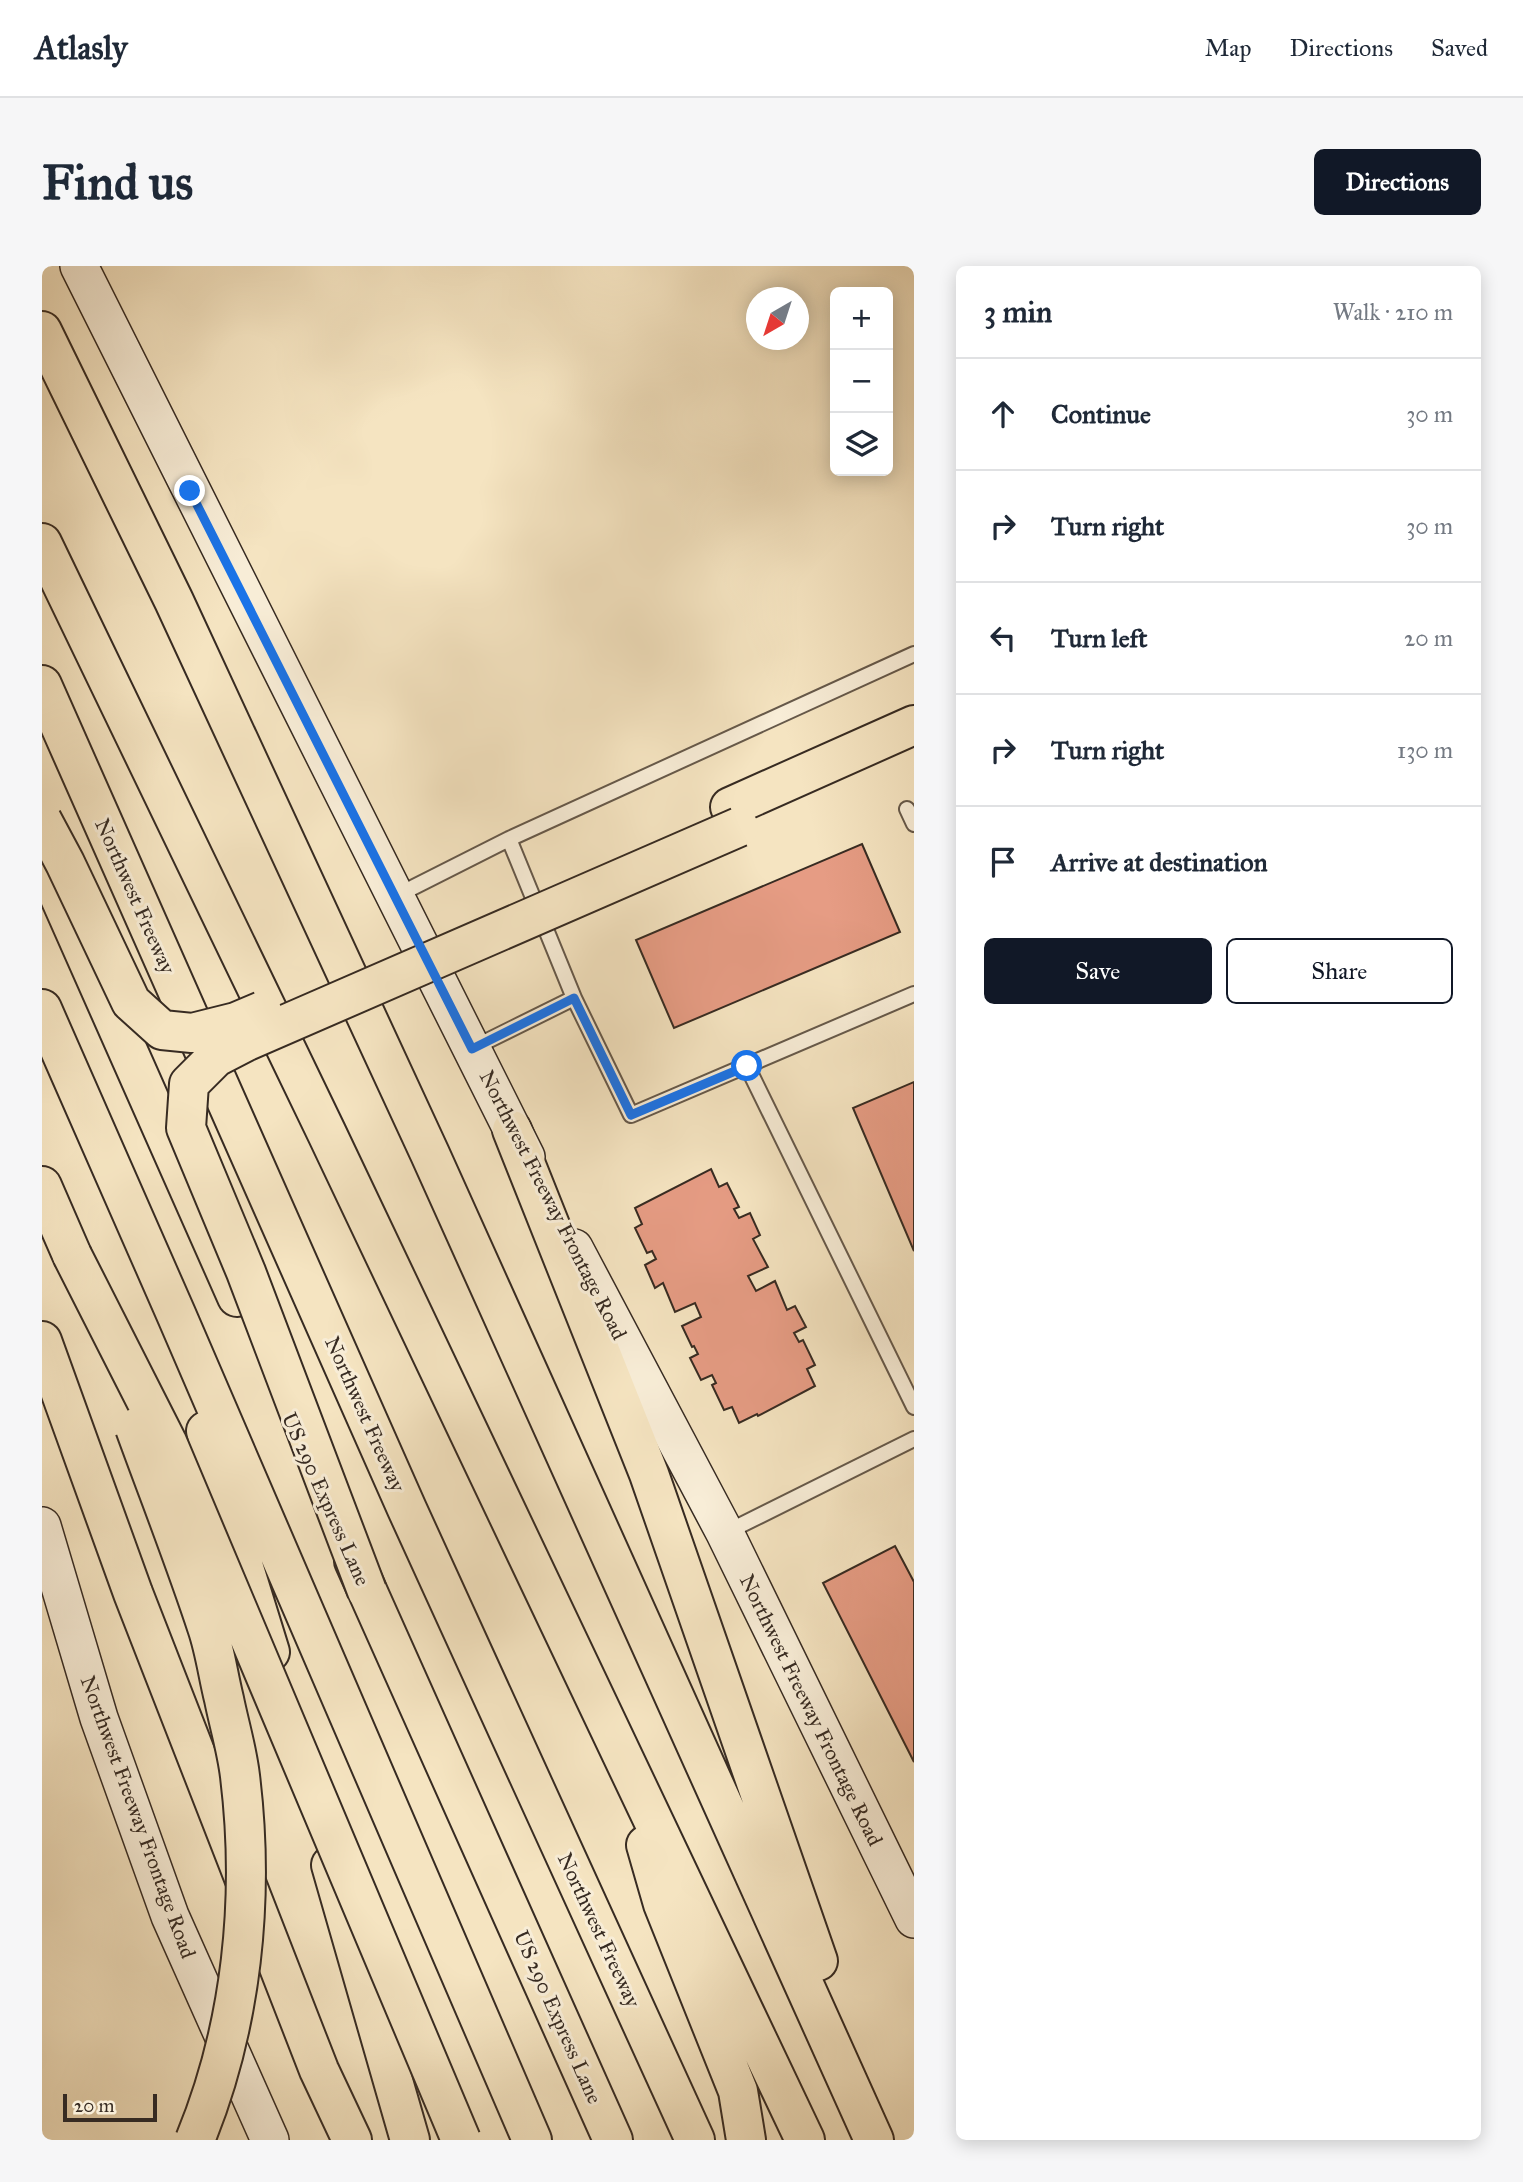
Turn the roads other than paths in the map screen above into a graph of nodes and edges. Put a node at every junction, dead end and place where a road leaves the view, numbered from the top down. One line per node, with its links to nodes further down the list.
1 (79, 266): 14 (main road, Northwest Freeway Frontage Road)
2 (42, 331): 42 (highway)
3 (42, 543): 30 (highway)
4 (914, 654): 12 (lane)
5 (42, 685): 39 (highway, Northwest Freeway)
6 (914, 725): 9 (highway)
7 (914, 749): 9 (highway)
8 (907, 809): 11 (lane)
9 (735, 817): 10 (highway, bridge); 29 (highway, bridge)
10 (42, 820)
11 (914, 824)
12 (509, 839): 14 (lane); 16 (lane)
13 (42, 857): 29 (highway, US 290 Express Lane, bridge)
14 (395, 897): 18 (main road, Northwest Freeway Frontage Road)
15 (914, 994): 19 (lane)
16 (574, 998): 18 (lane); 19 (lane)
17 (42, 1009): 23 (highway)
18 (472, 1049): 20 (main road, Northwest Freeway Frontage Road)
19 (747, 1066): 25 (lane)
20 (512, 1130): 28 (main road, Northwest Freeway Frontage Road); 43 (highway)
21 (42, 1186): 22 (highway)
22 (72, 1255): 32 (highway, bridge); 36 (highway, bridge)
23 (176, 1314): 35 (highway); 37 (highway)
24 (42, 1341): 34 (highway)
25 (914, 1408)
26 (914, 1439): 28 (lane)
27 (42, 1526): 33 (main road, Northwest Freeway Frontage Road)
28 (725, 1533): 31 (main road, Northwest Freeway Frontage Road)
29 (367, 1591): 38 (highway, US 290 Express Lane)
30 (608, 1718): 40 (highway); 41 (highway)
31 (914, 1919)
32 (195, 2140)
33 (270, 2140)
34 (352, 2140)
35 (410, 2140)
36 (461, 2140)
37 (532, 2140)
38 (613, 2140)
39 (695, 2140)
40 (746, 2140)
41 (805, 2140)
42 (874, 2140)
43 (885, 2140)

